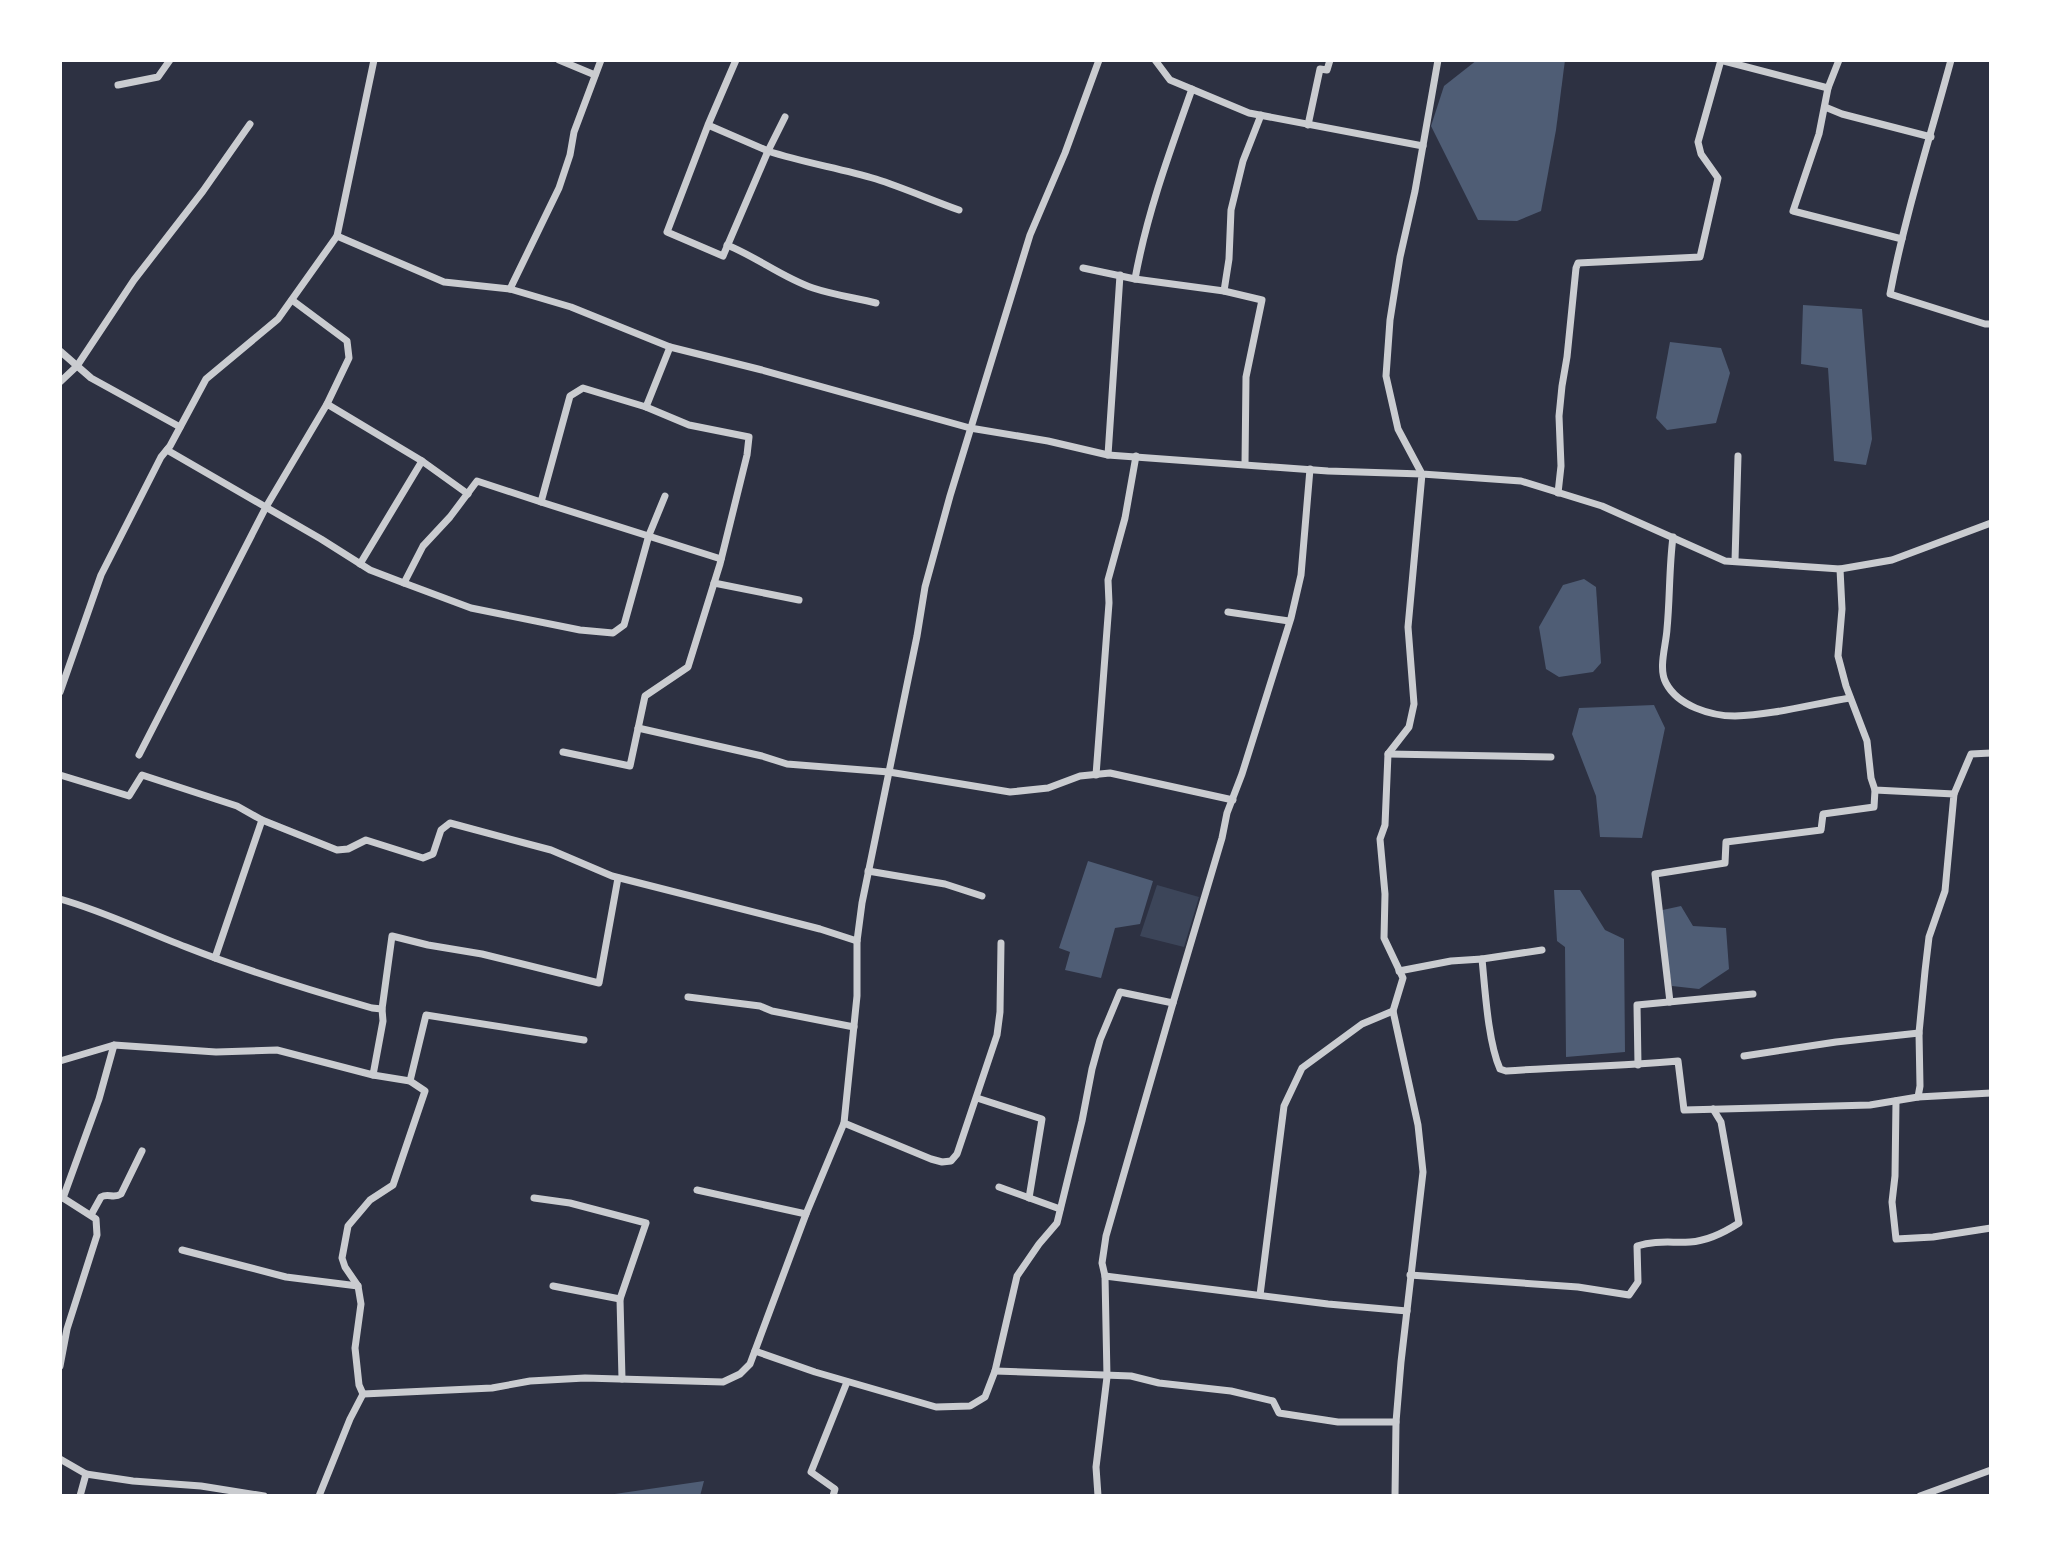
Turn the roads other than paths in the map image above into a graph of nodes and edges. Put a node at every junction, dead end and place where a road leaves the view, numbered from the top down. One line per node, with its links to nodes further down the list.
1 (170, 60): 14 (street)
2 (374, 60): 27 (street)
3 (559, 60): 13 (street)
4 (601, 60): 13 (street)
5 (736, 60): 21 (street)
6 (1099, 60): 45 (street)
7 (1155, 60): 16 (street)
8 (1330, 60): 22 (street)
9 (1438, 60): 24 (street)
10 (1720, 60): 15 (street); 54 (street)
11 (1839, 60): 15 (street)
12 (1951, 60): 23 (street)
13 (595, 75): 33 (street)
14 (118, 85)
15 (1828, 88): 17 (street)
16 (1192, 89): 18 (street); 32 (street)
17 (1825, 107): 23 (street); 28 (street)
18 (1261, 115): 22 (street); 34 (street)
19 (785, 117): 25 (street)
20 (250, 124): 40 (street)
21 (708, 125): 25 (street); 29 (street)
22 (1308, 125): 24 (street)
23 (1931, 137): 28 (street)
24 (1423, 146): 53 (street)
25 (768, 151): 26 (street); 29 (street)
26 (959, 210)
27 (337, 236): 33 (street); 35 (street)
28 (1902, 239): 37 (street)
29 (727, 245): 36 (street)
30 (1083, 268): 31 (street)
31 (1120, 275): 32 (street); 47 (street)
32 (1135, 279): 34 (street)
33 (510, 289): 38 (street)
34 (1224, 291): 51 (street)
35 (292, 300): 42 (street); 44 (street)
36 (876, 303)
37 (1991, 324)
38 (670, 347): 43 (street); 45 (street)
39 (60, 351): 40 (street)
40 (77, 366): 41 (street); 44 (street)
41 (60, 382)
42 (327, 404): 50 (street); 58 (street)
43 (646, 407): 57 (street); 62 (street)
44 (180, 427): 46 (street)
45 (970, 428): 47 (street); 80 (street)
46 (167, 450): 58 (street); 71 (street)
47 (1108, 455): 48 (street)
48 (1136, 456): 51 (street); 82 (street)
49 (1738, 456): 63 (street)
50 (422, 461): 55 (street); 64 (street)
51 (1245, 464): 52 (street)
52 (1310, 469): 53 (street); 70 (street)
53 (1422, 474): 54 (street); 77 (street)
54 (1558, 493): 61 (street)
55 (468, 494): 57 (street); 66 (street)
56 (665, 496): 60 (street)
57 (541, 502): 60 (street)
58 (266, 507): 64 (street); 78 (street)
59 (1991, 523): 65 (street)
60 (649, 535): 62 (street); 66 (street)
61 (1673, 537): 63 (street); 73 (street)
62 (721, 559): 67 (street)
63 (1735, 561): 65 (street)
64 (360, 564): 66 (street)
65 (1840, 569): 73 (street)
66 (404, 583)
67 (714, 583): 68 (street); 74 (street)
68 (799, 600)
69 (1228, 612): 70 (street)
70 (1289, 621): 85 (street)
71 (64, 667): 72 (street)
72 (60, 692)
73 (1850, 698): 83 (street)
74 (638, 728): 75 (street); 80 (street)
75 (563, 752)
76 (1991, 753): 84 (street)
77 (1388, 754): 79 (street); 96 (street)
78 (139, 755)
79 (1551, 757)
80 (889, 772): 82 (street); 87 (street)
81 (60, 775): 86 (street)
82 (1096, 775): 85 (street)
83 (1875, 790): 84 (street); 99 (street)
84 (1954, 794): 104 (street)
85 (1233, 800): 100 (street)
86 (262, 820): 88 (street); 94 (street)
87 (868, 871): 89 (street); 91 (street)
88 (618, 878): 91 (street); 101 (street)
89 (982, 896)
90 (60, 899): 94 (street)
91 (857, 941): 103 (street)
92 (1001, 943): 114 (street)
93 (1542, 950): 95 (street)
94 (215, 958): 101 (street)
95 (1482, 959): 96 (street); 109 (street)
96 (1399, 971): 102 (street)
97 (1753, 994): 99 (street)
98 (688, 997): 103 (street)
99 (1670, 1002): 109 (street)
100 (1173, 1003): 124 (street); 130 (street)
101 (382, 1009): 110 (street)
102 (1393, 1011): 129 (street); 133 (street)
103 (854, 1027): 117 (street)
104 (1919, 1033): 107 (street); 113 (street)
105 (584, 1040): 111 (street)
106 (114, 1045): 108 (street); 110 (street); 121 (street)
107 (1744, 1056)
108 (60, 1061)
109 (1638, 1065): 116 (street)
110 (373, 1075): 111 (street)
111 (410, 1081): 131 (street)
112 (1991, 1093): 113 (street)
113 (1918, 1097): 115 (street)
114 (977, 1098): 117 (street); 123 (street)
115 (1896, 1101): 116 (street); 127 (street)
116 (1713, 1109): 129 (street)
117 (844, 1123): 125 (street)
118 (142, 1151): 126 (street)
119 (999, 1187): 123 (street)
120 (697, 1190): 125 (street)
121 (61, 1197): 126 (street)
122 (534, 1198): 134 (street)
123 (1029, 1198): 124 (street)
124 (1060, 1209): 140 (street)
125 (806, 1214): 138 (street)
126 (91, 1215): 137 (street)
127 (1991, 1228)
128 (182, 1250): 131 (street)
129 (1410, 1275): 135 (street)
130 (1105, 1276): 133 (street); 141 (street)
131 (358, 1286): 144 (street)
132 (553, 1286): 134 (street)
133 (1260, 1295): 135 (street)
134 (620, 1299): 142 (street)
135 (1407, 1311): 145 (street)
136 (60, 1318): 137 (street)
137 (70, 1320): 139 (street)
138 (755, 1351): 142 (street); 143 (street)
139 (60, 1366)
140 (995, 1371): 141 (street); 143 (street)
141 (1107, 1377): 145 (street); 153 (street)
142 (622, 1379): 144 (street)
143 (847, 1382): 152 (street)
144 (363, 1394): 151 (street)
145 (1396, 1422): 154 (street)
146 (60, 1459): 148 (street)
147 (1991, 1470): 155 (street)
148 (86, 1474): 149 (street); 150 (street)
149 (80, 1496)
150 (264, 1496)
151 (319, 1496)
152 (833, 1496)
153 (1098, 1496)
154 (1395, 1496)
155 (1920, 1496)

